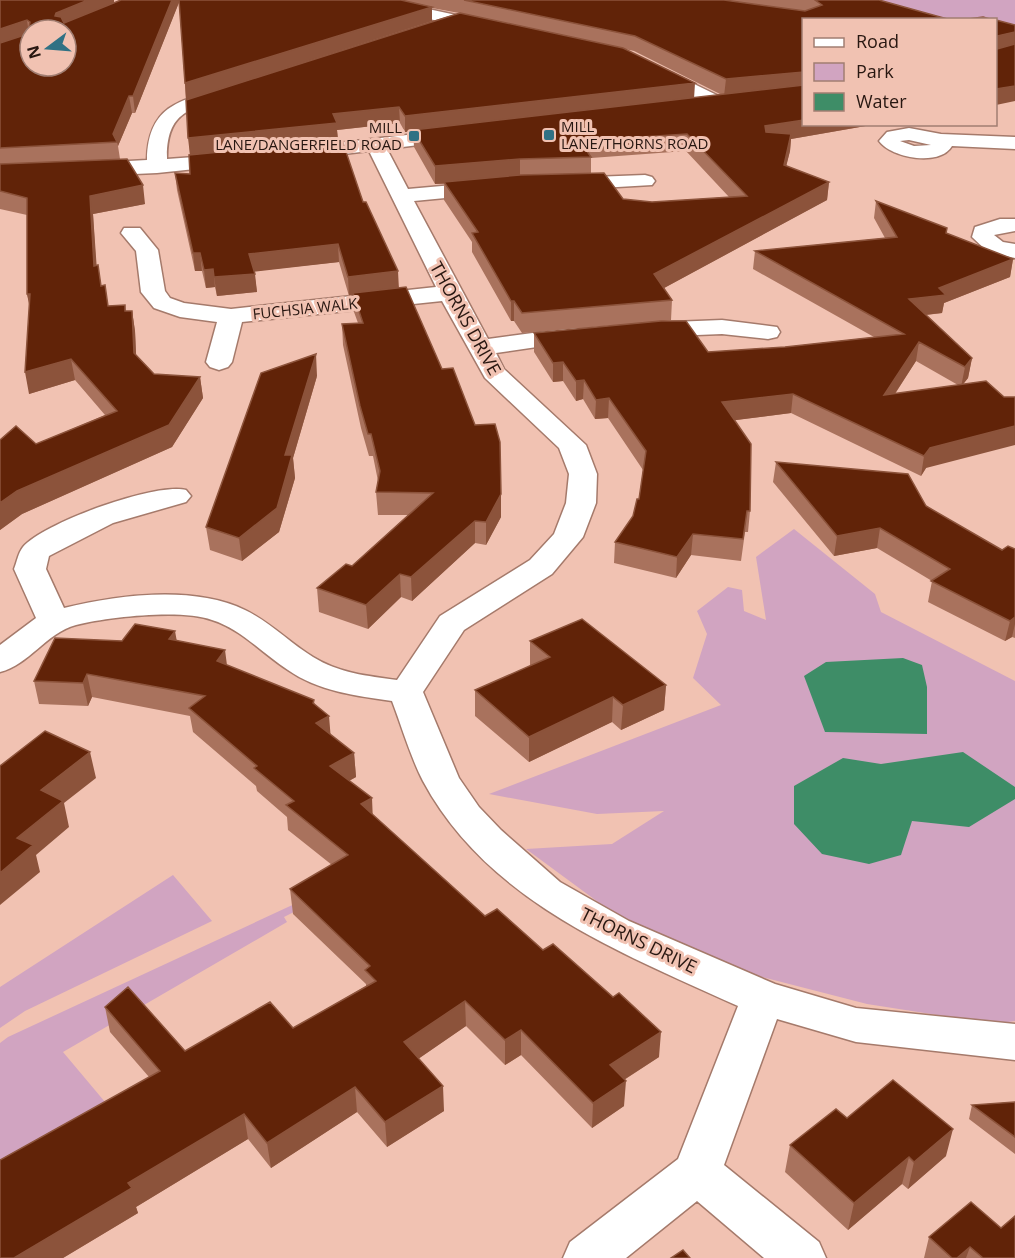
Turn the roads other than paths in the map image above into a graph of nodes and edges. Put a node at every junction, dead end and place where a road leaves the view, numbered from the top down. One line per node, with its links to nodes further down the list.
1 (365, 0): 2 (street)
2 (460, 21): 3 (street); 4 (street)
3 (507, 30)
4 (427, 31)
5 (638, 62): 8 (street)
6 (241, 90): 16 (street)
7 (741, 102): 8 (street)
8 (721, 105): 9 (street)
9 (686, 108)
10 (479, 132): 13 (street)
11 (939, 140): 12 (street)
12 (1015, 143)
13 (375, 144): 14 (street); 21 (street, THORNS DRIVE)
14 (284, 155)
15 (249, 159): 16 (street)
16 (157, 166): 17 (street)
17 (0, 174)
18 (645, 182): 19 (street)
19 (542, 184)
20 (508, 186): 21 (street)
21 (403, 196): 25 (street, THORNS DRIVE)
22 (1015, 225): 24 (street)
23 (132, 233): 26 (street, FUCHSIA WALK)
24 (1015, 251)
25 (450, 293): 26 (street, FUCHSIA WALK); 28 (street, THORNS DRIVE)
26 (231, 316): 29 (street, FUCHSIA WALK)
27 (768, 332): 28 (street)
28 (480, 348): 33 (street, THORNS DRIVE)
29 (219, 362)
30 (176, 496): 31 (street)
31 (54, 622): 32 (street); 33 (street)
32 (0, 662)
33 (406, 692): 34 (street, THORNS DRIVE)
34 (763, 998): 35 (street, THORNS DRIVE); 36 (street)
35 (1015, 1042)
36 (697, 1172): 37 (street); 38 (street)
37 (588, 1258)
38 (801, 1258)

